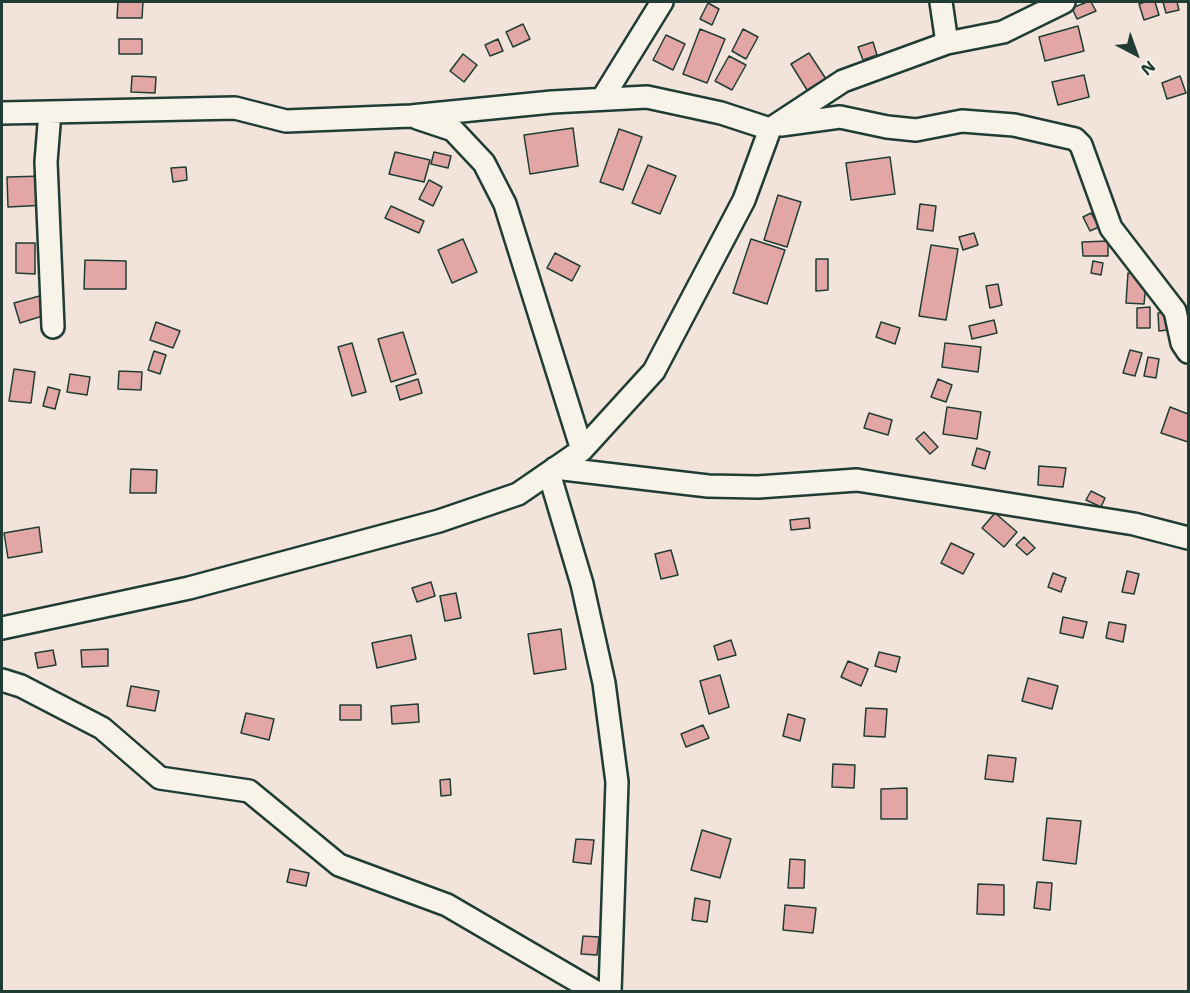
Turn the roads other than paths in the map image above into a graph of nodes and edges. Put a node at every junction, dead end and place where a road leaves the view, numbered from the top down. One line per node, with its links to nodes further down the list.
1 (662, 2): 5 (street)
2 (941, 2): 4 (street)
3 (1064, 2): 4 (street)
4 (947, 43): 9 (street)
5 (602, 99): 8 (street); 9 (street)
6 (50, 112): 7 (street); 8 (street); 10 (street)
7 (2, 113)
8 (411, 116): 12 (street)
9 (772, 128): 11 (street); 12 (street)
10 (53, 327)
11 (1188, 352)
12 (582, 450): 13 (street)
13 (552, 471): 14 (street); 15 (street); 18 (street)
14 (1188, 538)
15 (2, 628)
16 (2, 680): 17 (street)
17 (596, 992)
18 (610, 992)

